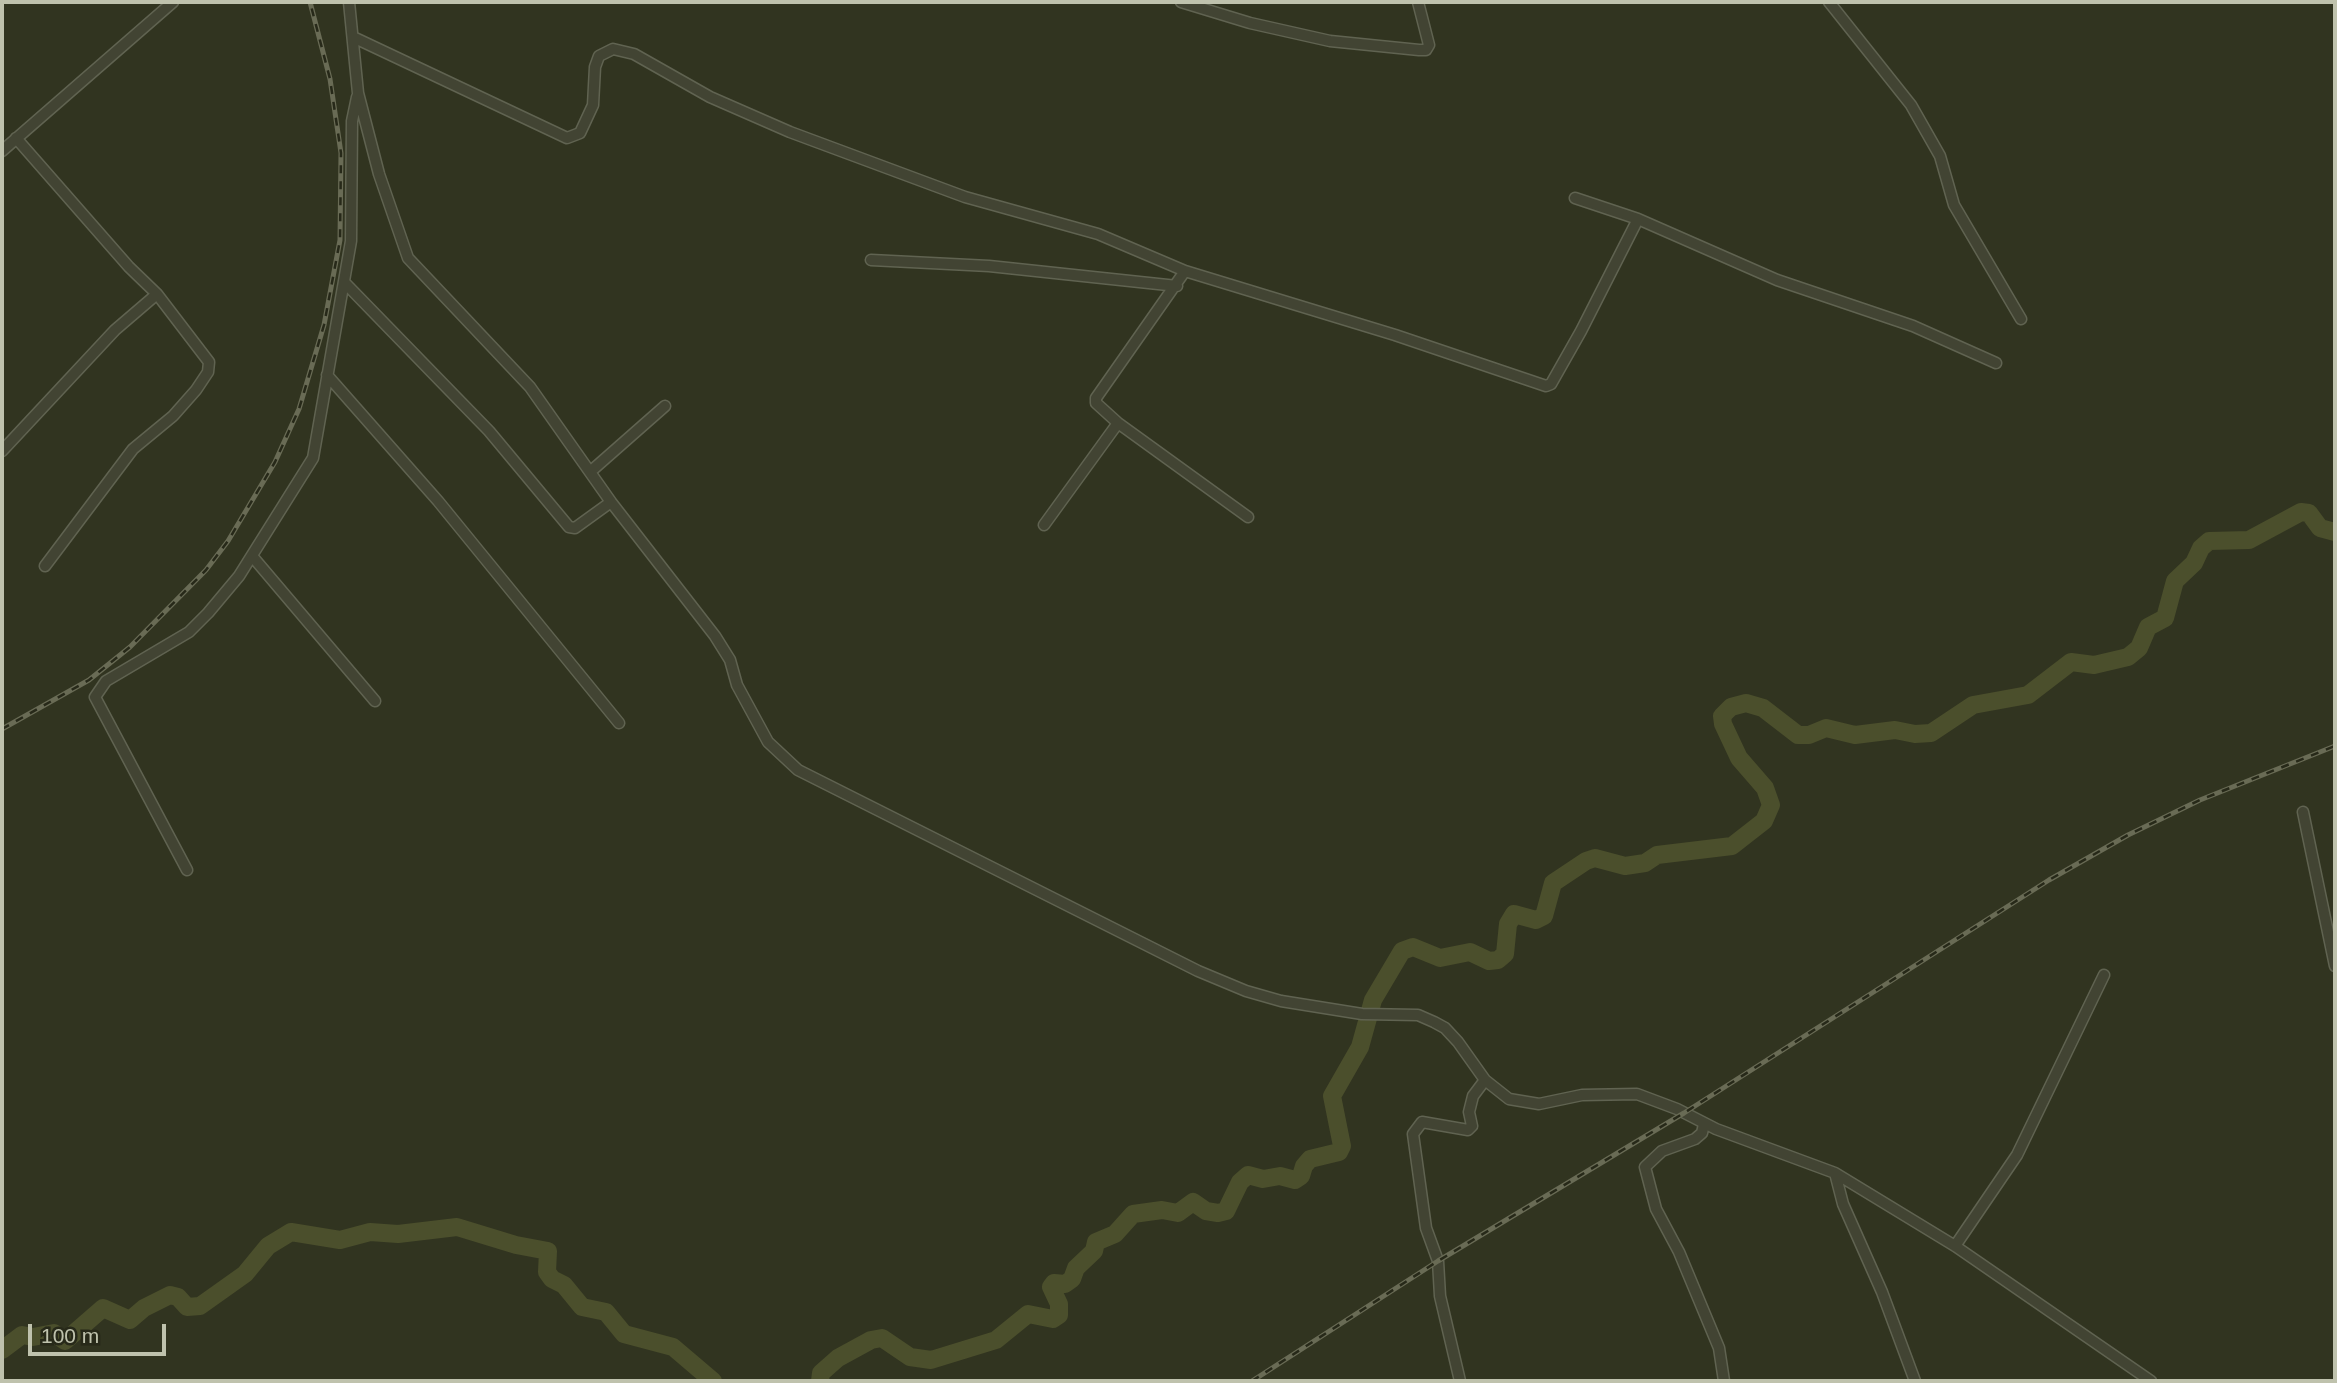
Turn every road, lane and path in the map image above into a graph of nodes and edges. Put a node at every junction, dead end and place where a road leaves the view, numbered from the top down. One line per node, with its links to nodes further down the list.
1 (173, 2): 8 (street)
2 (349, 2): 6 (street)
3 (1181, 2): 4 (street)
4 (1418, 2)
5 (1829, 2): 17 (street)
6 (355, 38): 7 (street); 13 (street)
7 (358, 93): 14 (street); 23 (street)
8 (16, 138): 9 (street); 16 (street)
9 (2, 151)
10 (1575, 198): 11 (street)
11 (1637, 219): 13 (street); 18 (street)
12 (871, 260): 15 (street)
13 (1185, 271): 15 (street)
14 (345, 283): 19 (street); 24 (street)
15 (1177, 286): 21 (street)
16 (157, 294): 22 (street); 28 (street)
17 (2021, 319)
18 (1996, 363)
19 (327, 375): 27 (street); 30 (street)
20 (665, 406): 23 (street)
21 (1118, 423): 25 (street); 26 (street)
22 (2, 451)
23 (590, 472): 24 (street)
24 (611, 502): 35 (street)
25 (1248, 517)
26 (1044, 525)
27 (252, 556): 29 (street); 32 (street)
28 (45, 566)
29 (375, 701)
30 (619, 723)
31 (2303, 812): 33 (street)
32 (187, 870)
33 (2335, 966)
34 (2104, 975): 38 (street)
35 (1485, 1080): 36 (street); 39 (street)
36 (1704, 1124): 37 (street); 40 (street)
37 (1835, 1173): 38 (street); 41 (street)
38 (1955, 1246): 42 (street)
39 (1460, 1381)
40 (1724, 1381)
41 (1915, 1381)
42 (2151, 1381)

